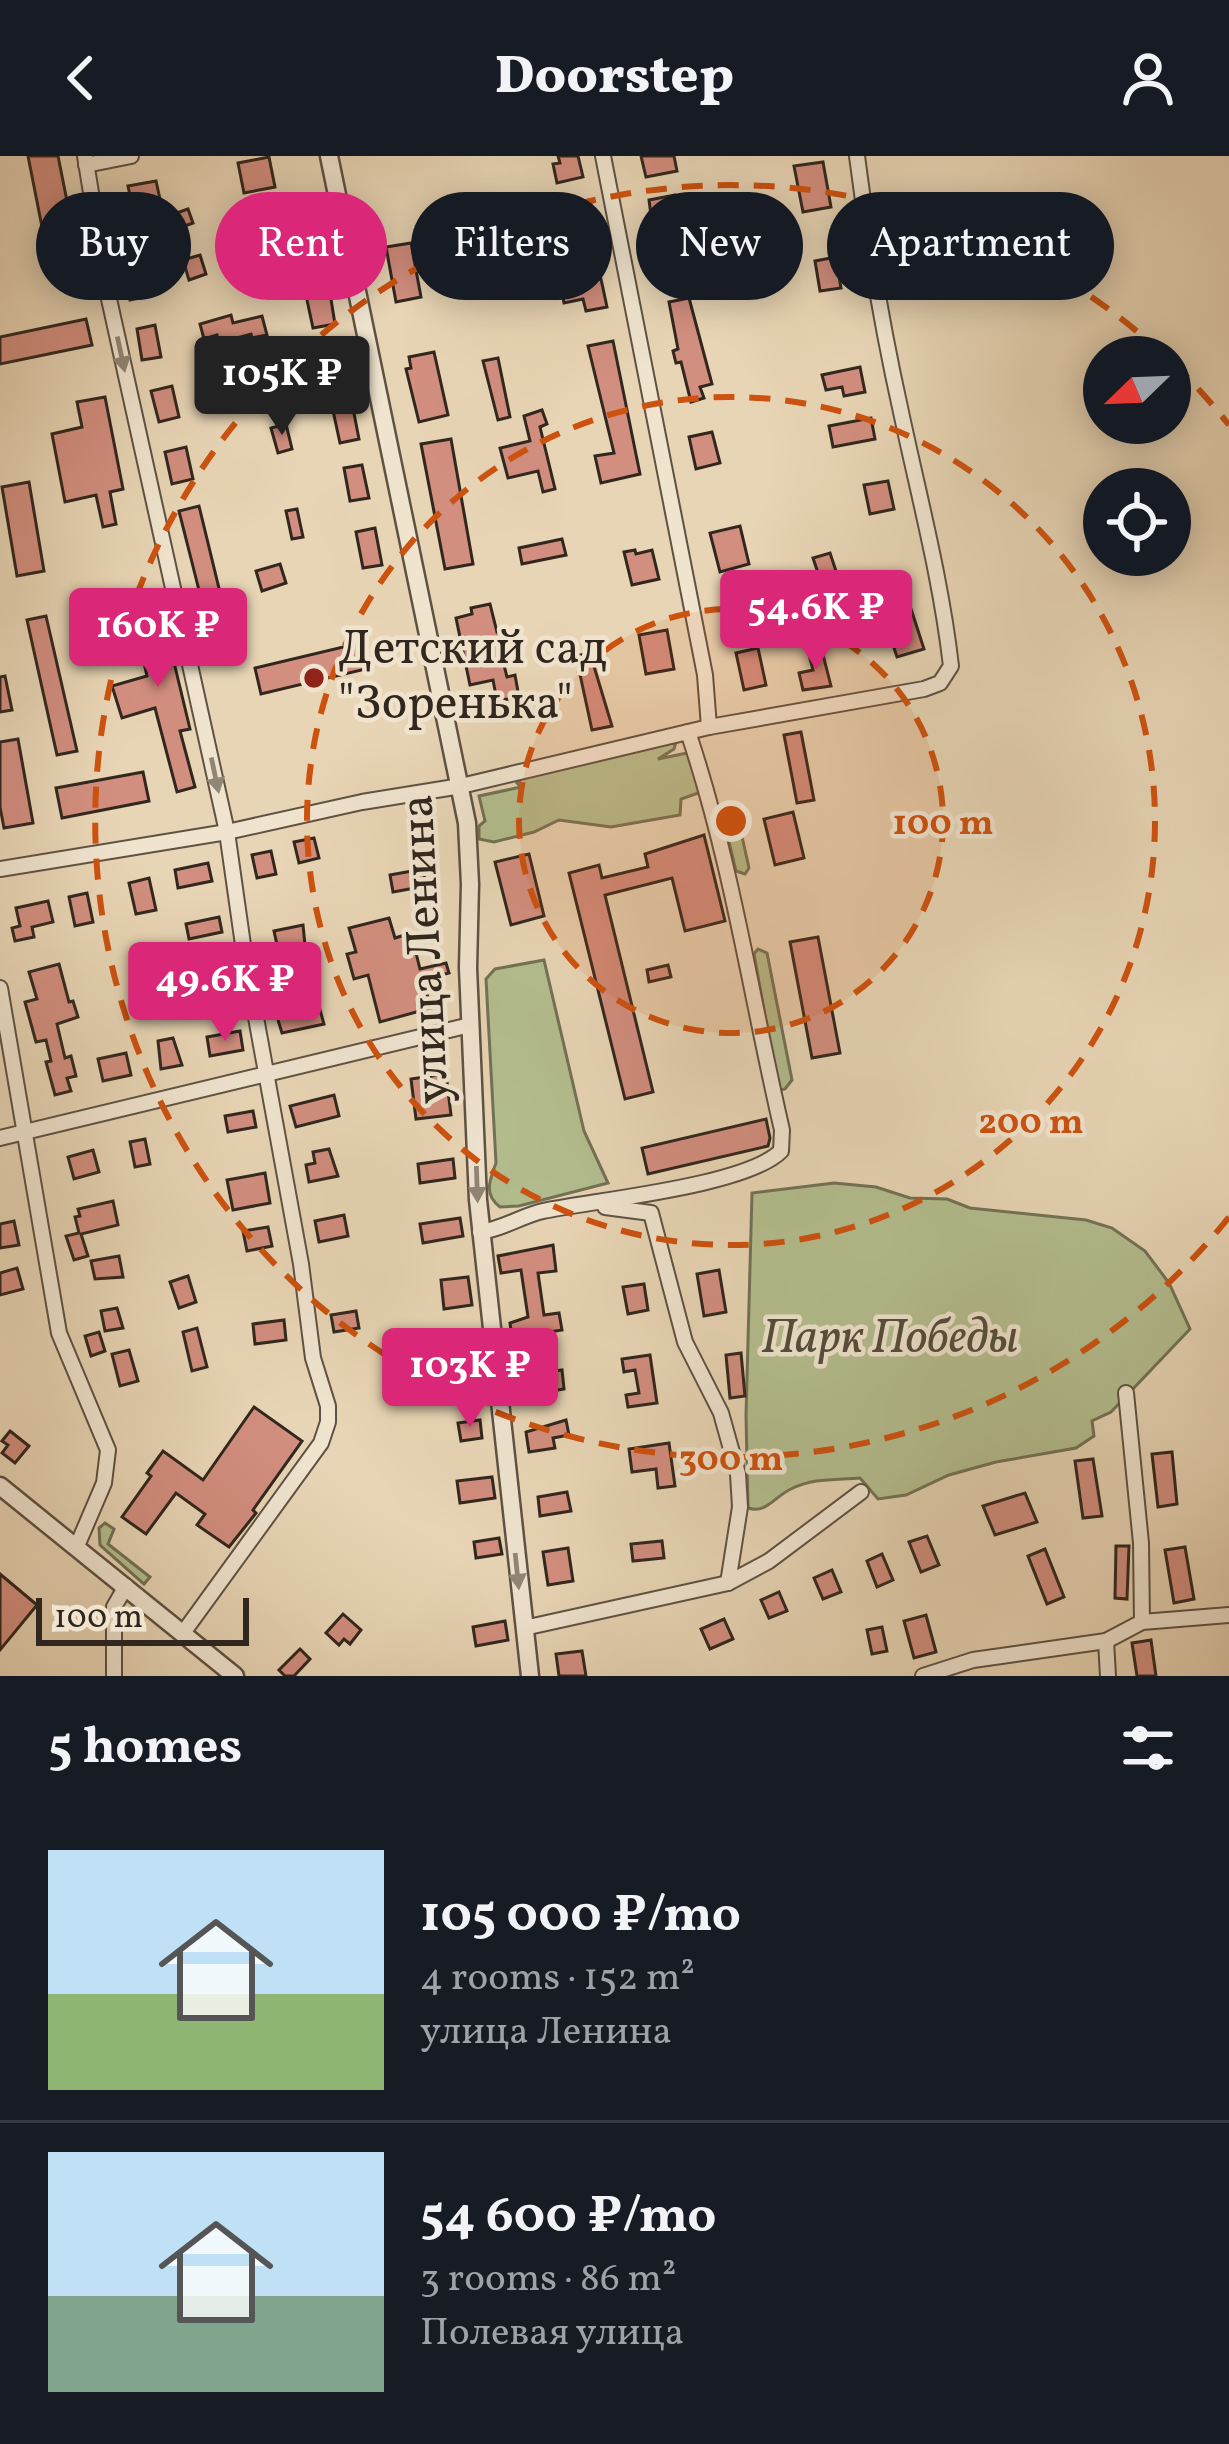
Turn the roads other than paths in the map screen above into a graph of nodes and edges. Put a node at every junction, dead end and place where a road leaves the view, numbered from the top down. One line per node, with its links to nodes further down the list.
1 (131, 156): 5 (street)
2 (328, 156): 8 (street, улица Ленина)
3 (603, 156): 6 (street)
4 (857, 156): 6 (street)
5 (85, 160): 9 (street, one-way to 9)
6 (709, 727): 7 (street)
7 (688, 732): 8 (street); 16 (street)
8 (461, 787): 9 (street); 12 (street, улица Ленина)
9 (227, 832): 10 (street); 13 (street)
10 (0, 869)
11 (0, 988): 14 (street)
12 (470, 1025): 13 (street); 17 (street, улица Ленина, one-way to 17)
13 (268, 1075): 14 (street); 27 (street)
14 (25, 1133): 15 (street); 21 (street)
15 (0, 1138)
16 (591, 1206): 17 (street); 22 (street)
17 (480, 1232): 26 (street, улица Ленина, one-way to 26)
18 (1126, 1394): 25 (street)
19 (0, 1486): 21 (street)
20 (861, 1492): 22 (street)
21 (77, 1546): 23 (street)
22 (728, 1582): 26 (street)
23 (126, 1586): 27 (street); 29 (street)
24 (1229, 1615): 25 (street)
25 (1142, 1622): 28 (street)
26 (524, 1628): 31 (street, улица Ленина)
27 (183, 1633): 30 (street)
28 (1106, 1641): 32 (street); 33 (street)
29 (114, 1676)
30 (235, 1676)
31 (530, 1676)
32 (923, 1676)
33 (1108, 1676)

